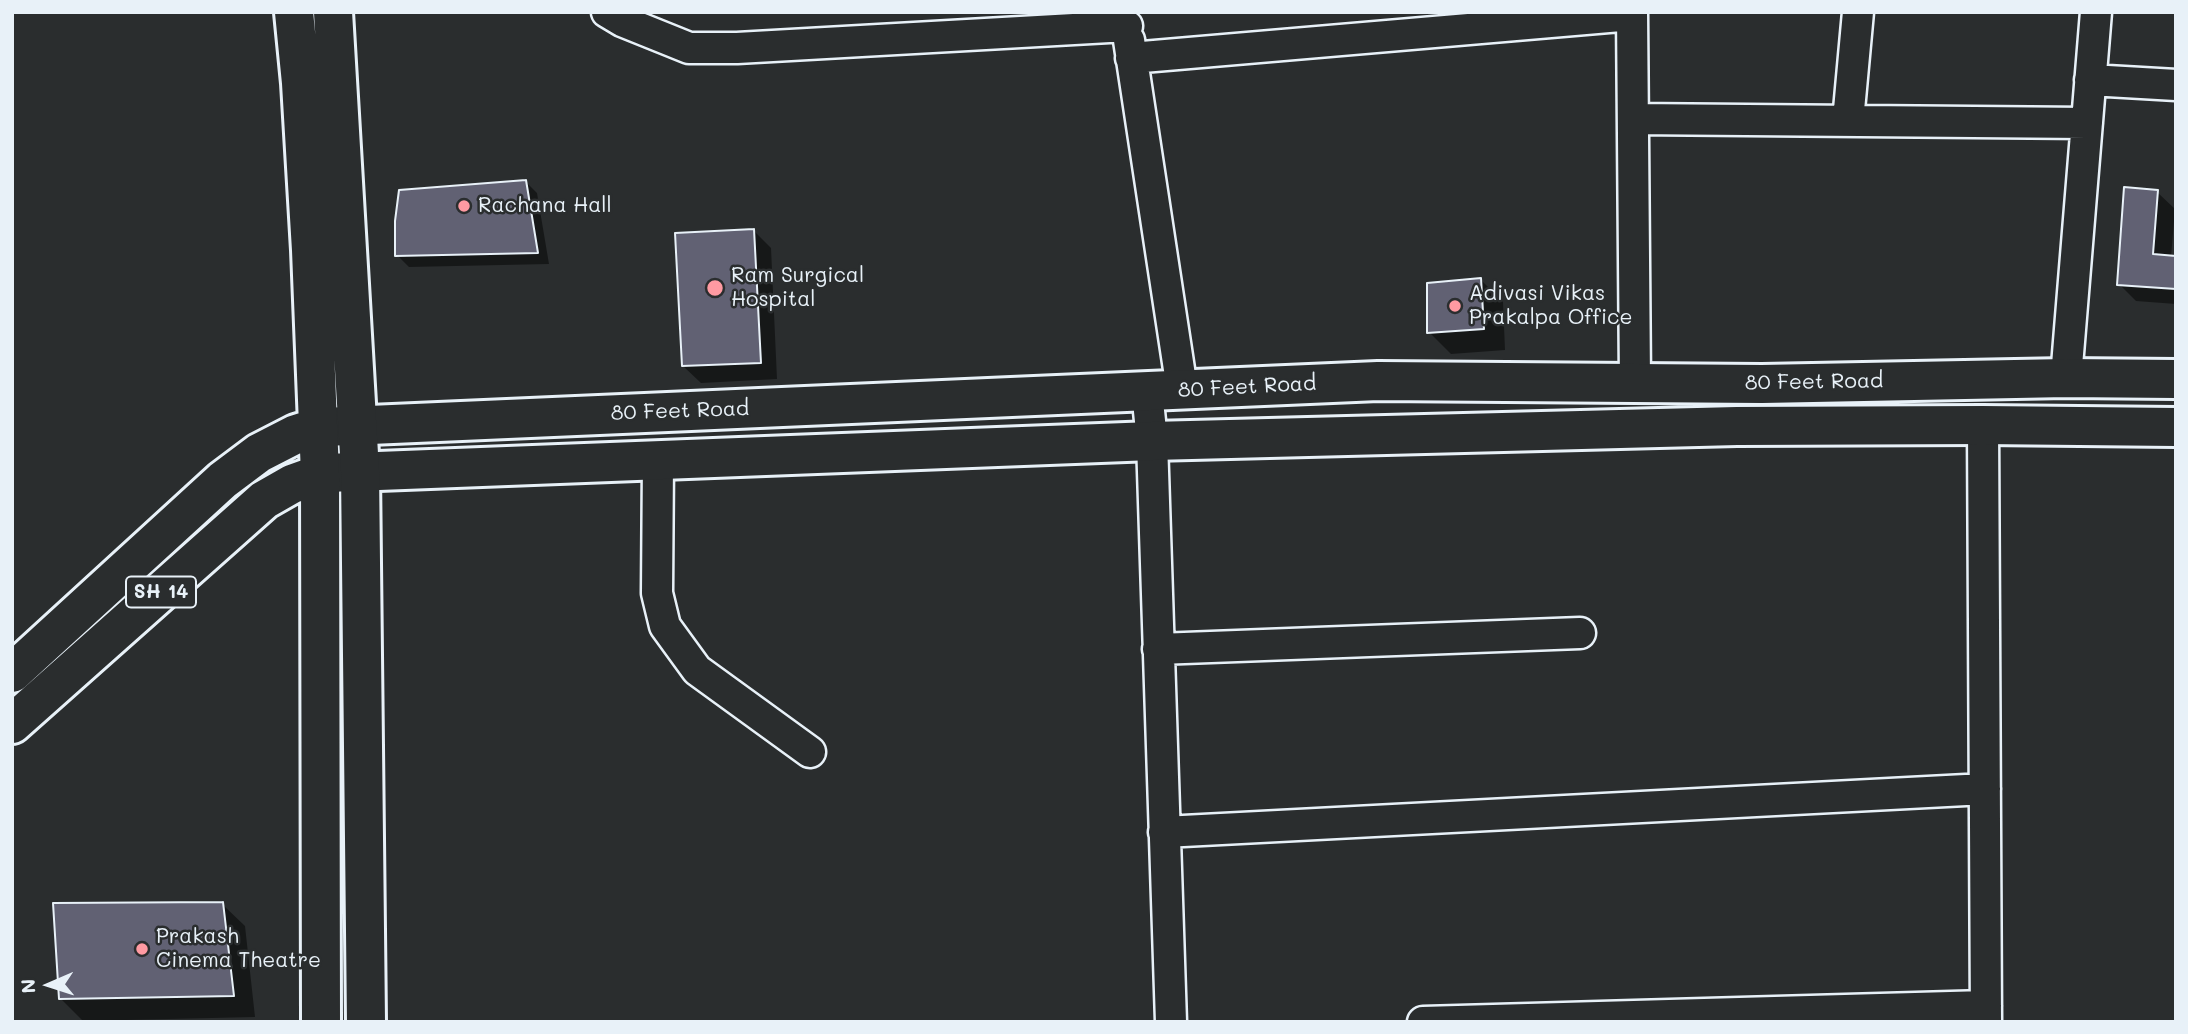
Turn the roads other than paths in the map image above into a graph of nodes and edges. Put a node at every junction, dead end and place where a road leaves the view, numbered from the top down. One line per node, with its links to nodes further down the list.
1 (294, 12): 20 (main road)
2 (332, 12): 18 (main road)
3 (607, 12): 7 (street)
4 (1858, 12): 12 (street)
5 (2096, 12): 9 (street)
6 (1632, 13): 8 (street); 11 (street)
7 (1126, 19): 8 (street)
8 (1131, 58): 17 (street)
9 (2090, 80): 10 (street); 13 (street)
10 (2176, 85)
11 (1633, 119): 12 (street); 16 (street)
12 (1848, 121): 13 (street)
13 (2087, 123): 14 (street)
14 (2066, 378): 15 (main road, 80 Feet Road); 16 (main road, 80 Feet Road)
15 (2176, 379)
16 (1635, 383): 17 (main road, 80 Feet Road)
17 (1165, 390): 18 (main road, 80 Feet Road); 22 (street)
18 (357, 425): 20 (main road, 80 Feet Road); 24 (main road)
19 (1983, 425): 21 (main road, 80 Feet Road); 22 (main road, 80 Feet Road); 31 (street)
20 (318, 427): 25 (main road); 28 (main road, SH 14)
21 (2176, 427)
22 (1152, 441): 23 (main road, 80 Feet Road); 27 (street)
23 (658, 460): 24 (main road, 80 Feet Road); 30 (street)
24 (360, 471): 25 (main road, 80 Feet Road); 35 (main road)
25 (320, 474): 29 (main road, SH 14); 34 (main road)
26 (1580, 633): 27 (street)
27 (1158, 649): 32 (street)
28 (12, 673)
29 (12, 724)
30 (810, 752)
31 (1985, 789): 32 (street); 33 (street)
32 (1164, 832): 36 (street)
33 (1986, 1014): 37 (street)
34 (321, 1022)
35 (366, 1022)
36 (1171, 1022)
37 (1423, 1022)

